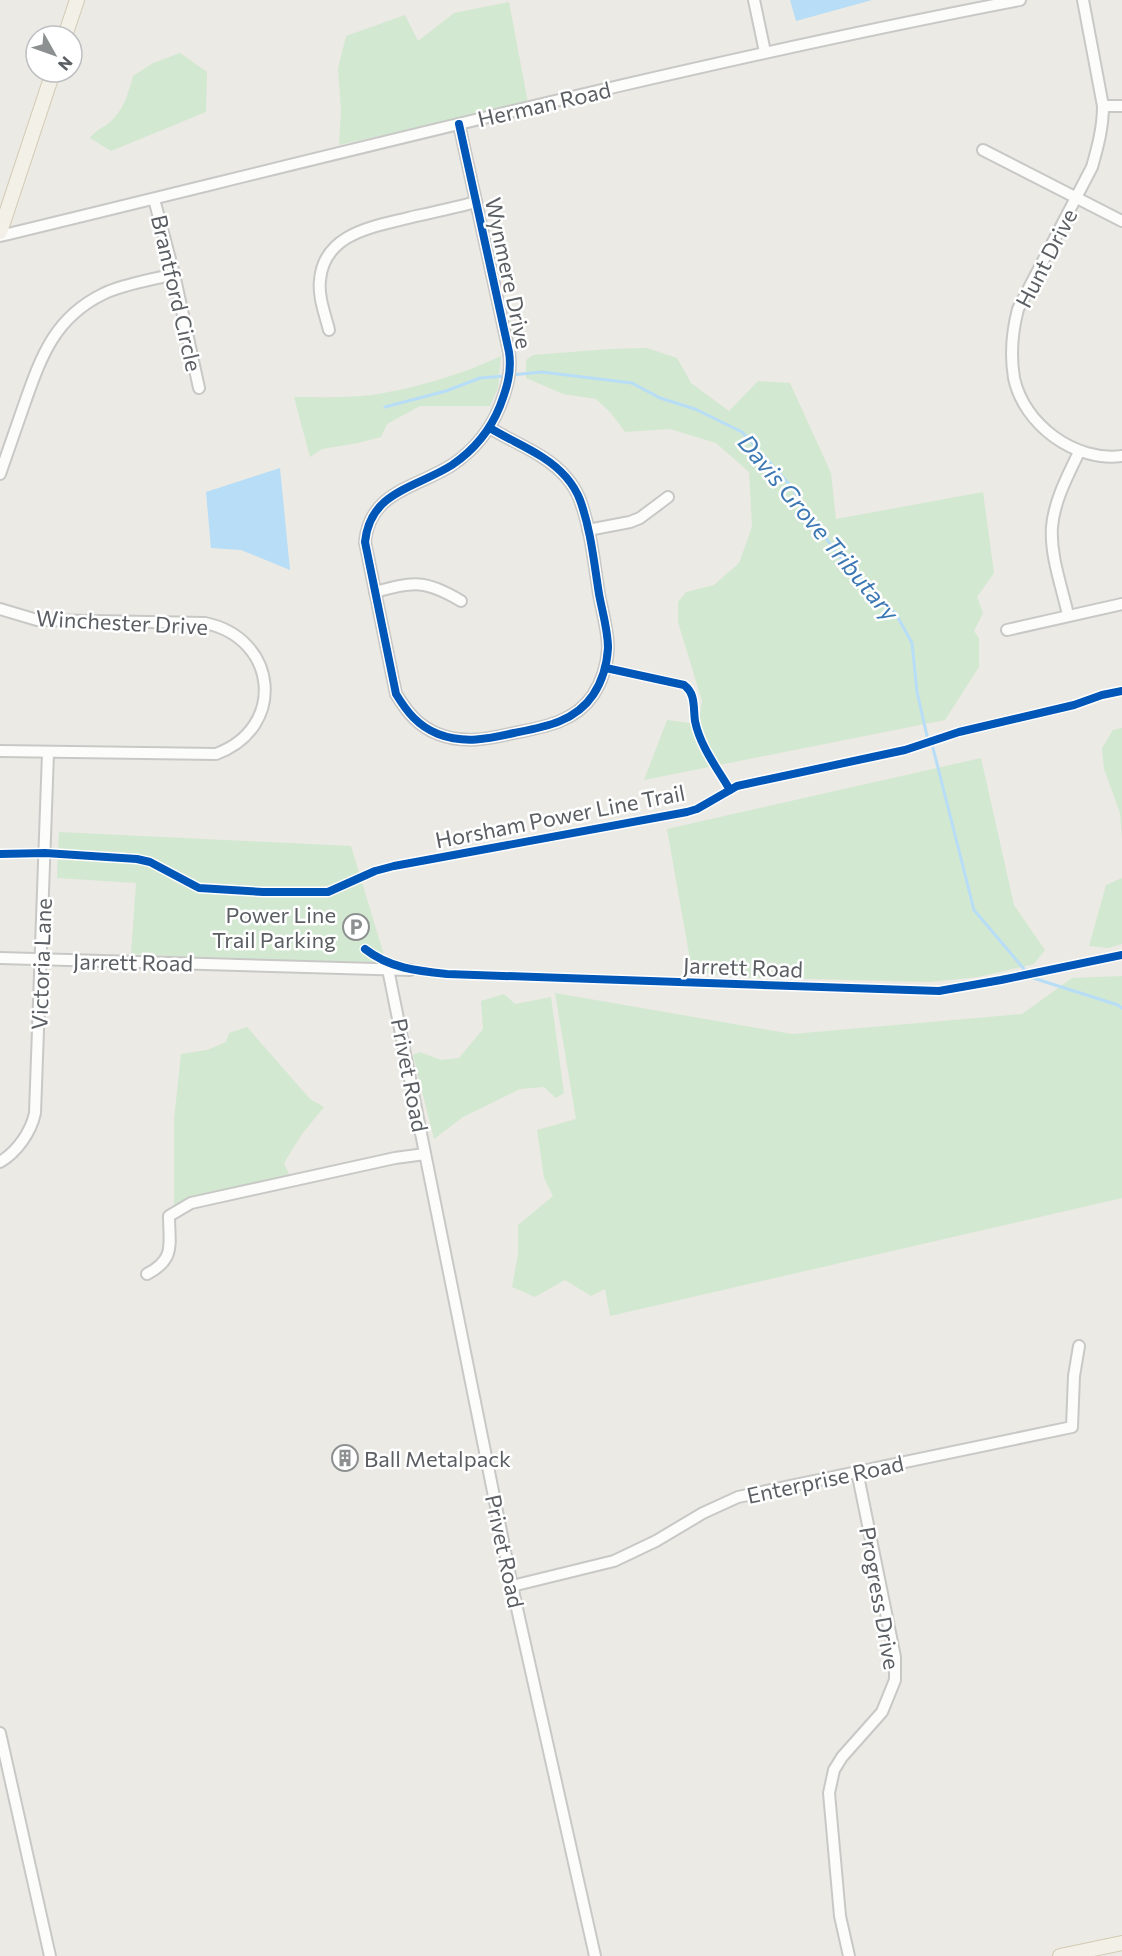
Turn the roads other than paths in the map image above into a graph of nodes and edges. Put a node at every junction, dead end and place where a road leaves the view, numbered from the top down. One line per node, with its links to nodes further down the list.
1 (77, 0): 5 (main road)
2 (754, 0): 6 (street)
3 (1020, 0): 6 (street, Herman Road)
4 (1083, 0): 8 (street, Hunt Drive)
5 (69, 24)
6 (765, 52): 10 (street, Herman Road)
7 (49, 84): 16 (main road)
8 (1104, 106): 9 (street); 13 (street, Hunt Drive)
9 (1122, 106)
10 (459, 124): 12 (street, Herman Road); 14 (street, Wynmere Drive)
11 (983, 150): 13 (street)
12 (154, 198): 16 (street, Herman Road); 17 (street, Brantford Circle)
13 (1076, 198): 15 (street); 21 (street, Hunt Drive)
14 (476, 202): 18 (street); 20 (street, Wynmere Drive)
15 (1122, 221)
16 (0, 234)
17 (174, 274): 19 (street, Brantford Circle); 23 (street)
18 (329, 330)
19 (199, 388)
20 (490, 428): 25 (street, Wynmere Drive); 26 (street, Wynmere Drive)
21 (1079, 452): 22 (street, Hunt Drive); 30 (street)
22 (1122, 456)
23 (0, 474)
24 (669, 497): 25 (street)
25 (588, 530): 26 (street, Wynmere Drive)
26 (375, 592): 27 (street)
27 (461, 601)
28 (1122, 604): 30 (street)
29 (0, 609): 33 (street, Winchester Drive)
30 (1068, 615): 31 (street)
31 (1007, 630)
32 (0, 751): 33 (street, Winchester Drive)
33 (48, 753): 35 (street, Victoria Lane)
34 (0, 958): 35 (street, Jarrett Road)
35 (40, 959): 36 (street, Jarrett Road); 39 (street, Victoria Lane)
36 (388, 969): 37 (street, Jarrett Road); 38 (street, Privet Road)
37 (410, 970)
38 (425, 1154): 40 (street); 43 (street, Privet Road)
39 (0, 1162)
40 (147, 1274)
41 (1079, 1346): 42 (street, Enterprise Road)
42 (856, 1472): 43 (street, Enterprise Road); 48 (street, Progress Drive)
43 (512, 1586): 47 (street, Privet Road)
44 (0, 1733): 46 (street)
45 (1122, 1943): 49 (main road)
46 (50, 1956)
47 (595, 1956)
48 (849, 1956)
49 (1060, 1956)

